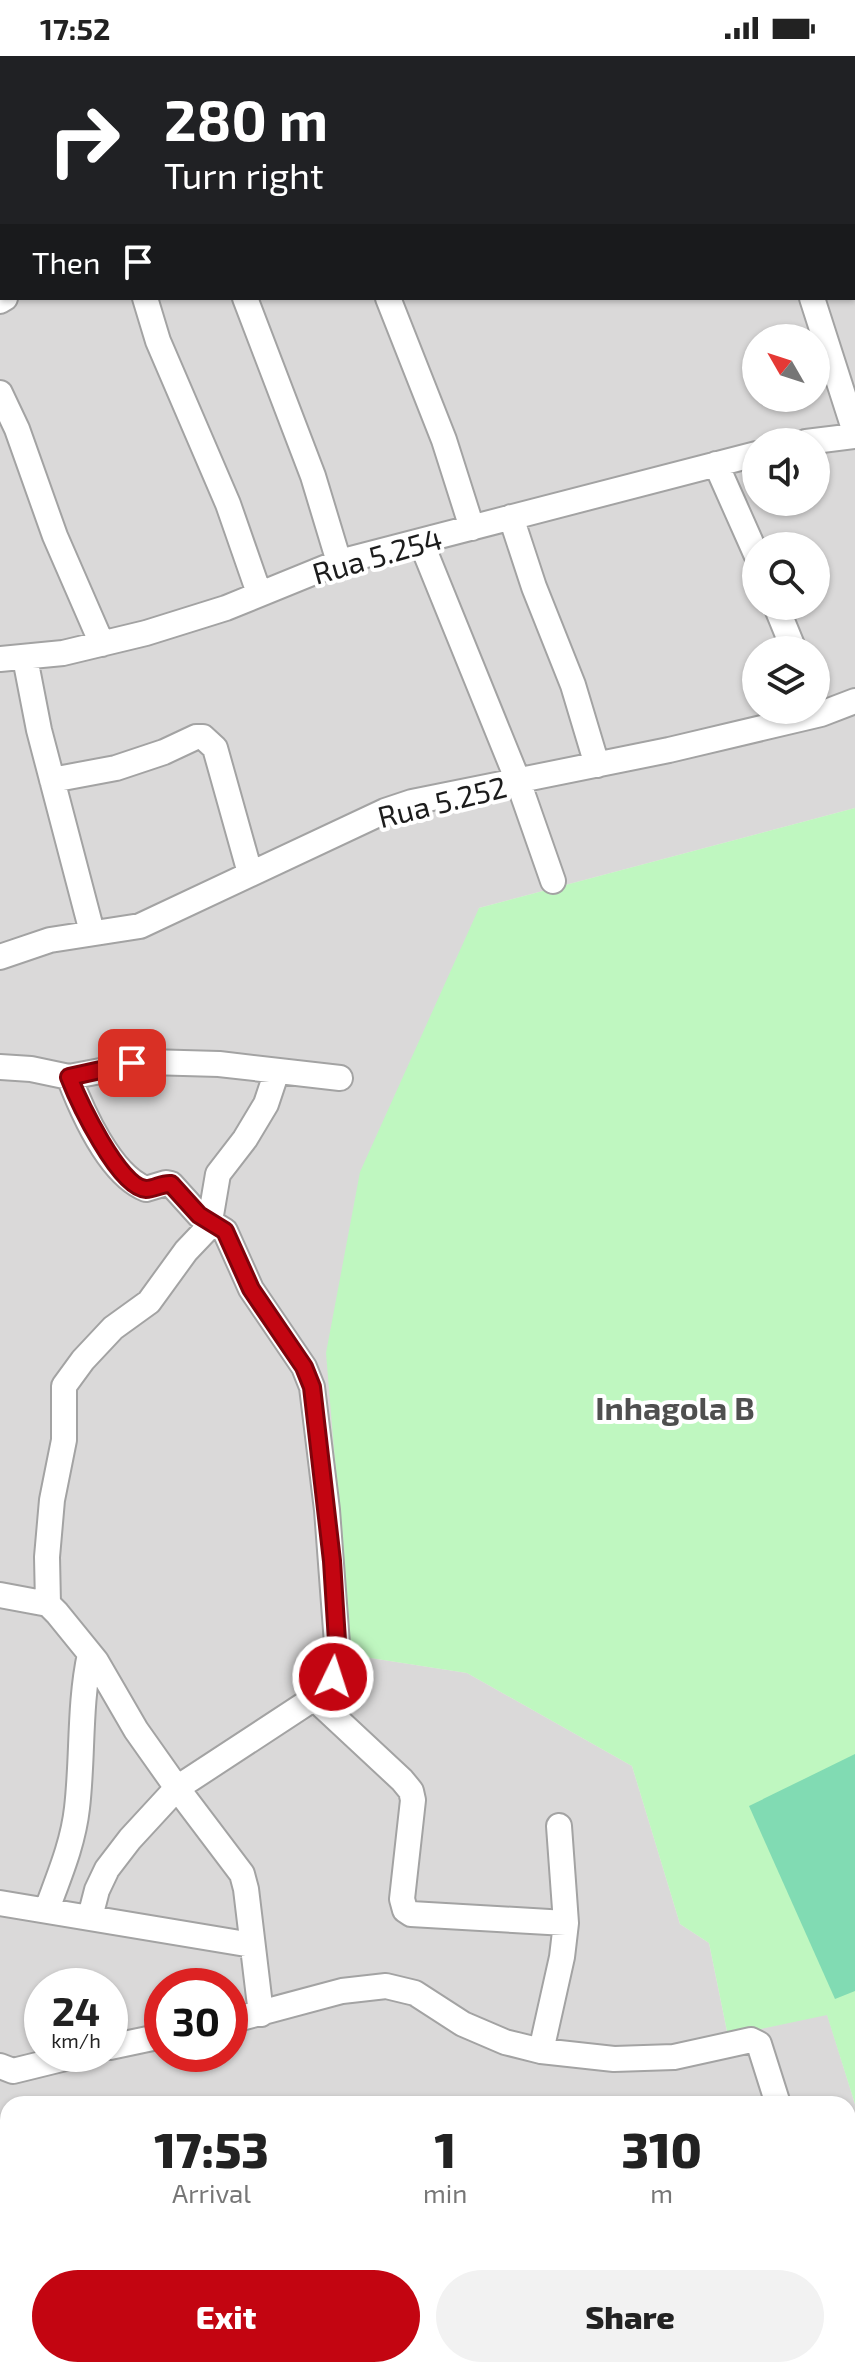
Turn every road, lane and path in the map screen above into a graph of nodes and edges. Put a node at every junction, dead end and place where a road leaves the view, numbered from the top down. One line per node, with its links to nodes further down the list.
1 (146, 300): 15 (street)
2 (246, 300): 14 (street)
3 (389, 300): 11 (street)
4 (813, 300): 6 (street)
5 (0, 393): 16 (street)
6 (855, 434): 7 (street)
7 (830, 438)
8 (742, 458): 9 (street, Rua 5.254)
9 (716, 464): 10 (street, Rua 5.254); 12 (street)
10 (511, 517): 11 (street, Rua 5.254); 21 (street)
11 (472, 528): 13 (street, Rua 5.254)
12 (746, 532)
13 (421, 542): 14 (street, Rua 5.254); 23 (street)
14 (339, 562): 15 (street, Rua 5.254)
15 (259, 593): 16 (street, Rua 5.254)
16 (102, 644): 17 (street, Rua 5.254)
17 (8, 655): 22 (street)
18 (855, 701): 19 (street, Rua 5.252)
19 (830, 706)
20 (761, 724): 21 (street, Rua 5.252)
21 (597, 765): 23 (street, Rua 5.252)
22 (52, 780): 24 (street); 26 (street)
23 (518, 781): 24 (street, Rua 5.252); 25 (street)
24 (250, 873): 26 (street, Rua 5.252)
25 (553, 881)
26 (92, 932): 27 (street, Rua 5.252)
27 (0, 957)
28 (0, 1067): 30 (street)
29 (277, 1071): 30 (street); 31 (street); 32 (street)
30 (69, 1077): 32 (street)
31 (340, 1078)
32 (210, 1221): 34 (street); 36 (street)
33 (0, 1595): 34 (street)
34 (48, 1604): 35 (street)
35 (90, 1654): 37 (street); 40 (street)
36 (314, 1698): 37 (street); 42 (street)
37 (177, 1788): 41 (street); 43 (street)
38 (559, 1826): 42 (street)
39 (0, 1903): 40 (street)
40 (47, 1909): 41 (street)
41 (90, 1917): 43 (street)
42 (566, 1923): 46 (street)
43 (252, 1945): 44 (street)
44 (261, 2014): 45 (street); 46 (street)
45 (248, 2017)
46 (541, 2051): 49 (street)
47 (24, 2069): 48 (street)
48 (4, 2074)
49 (775, 2096)

